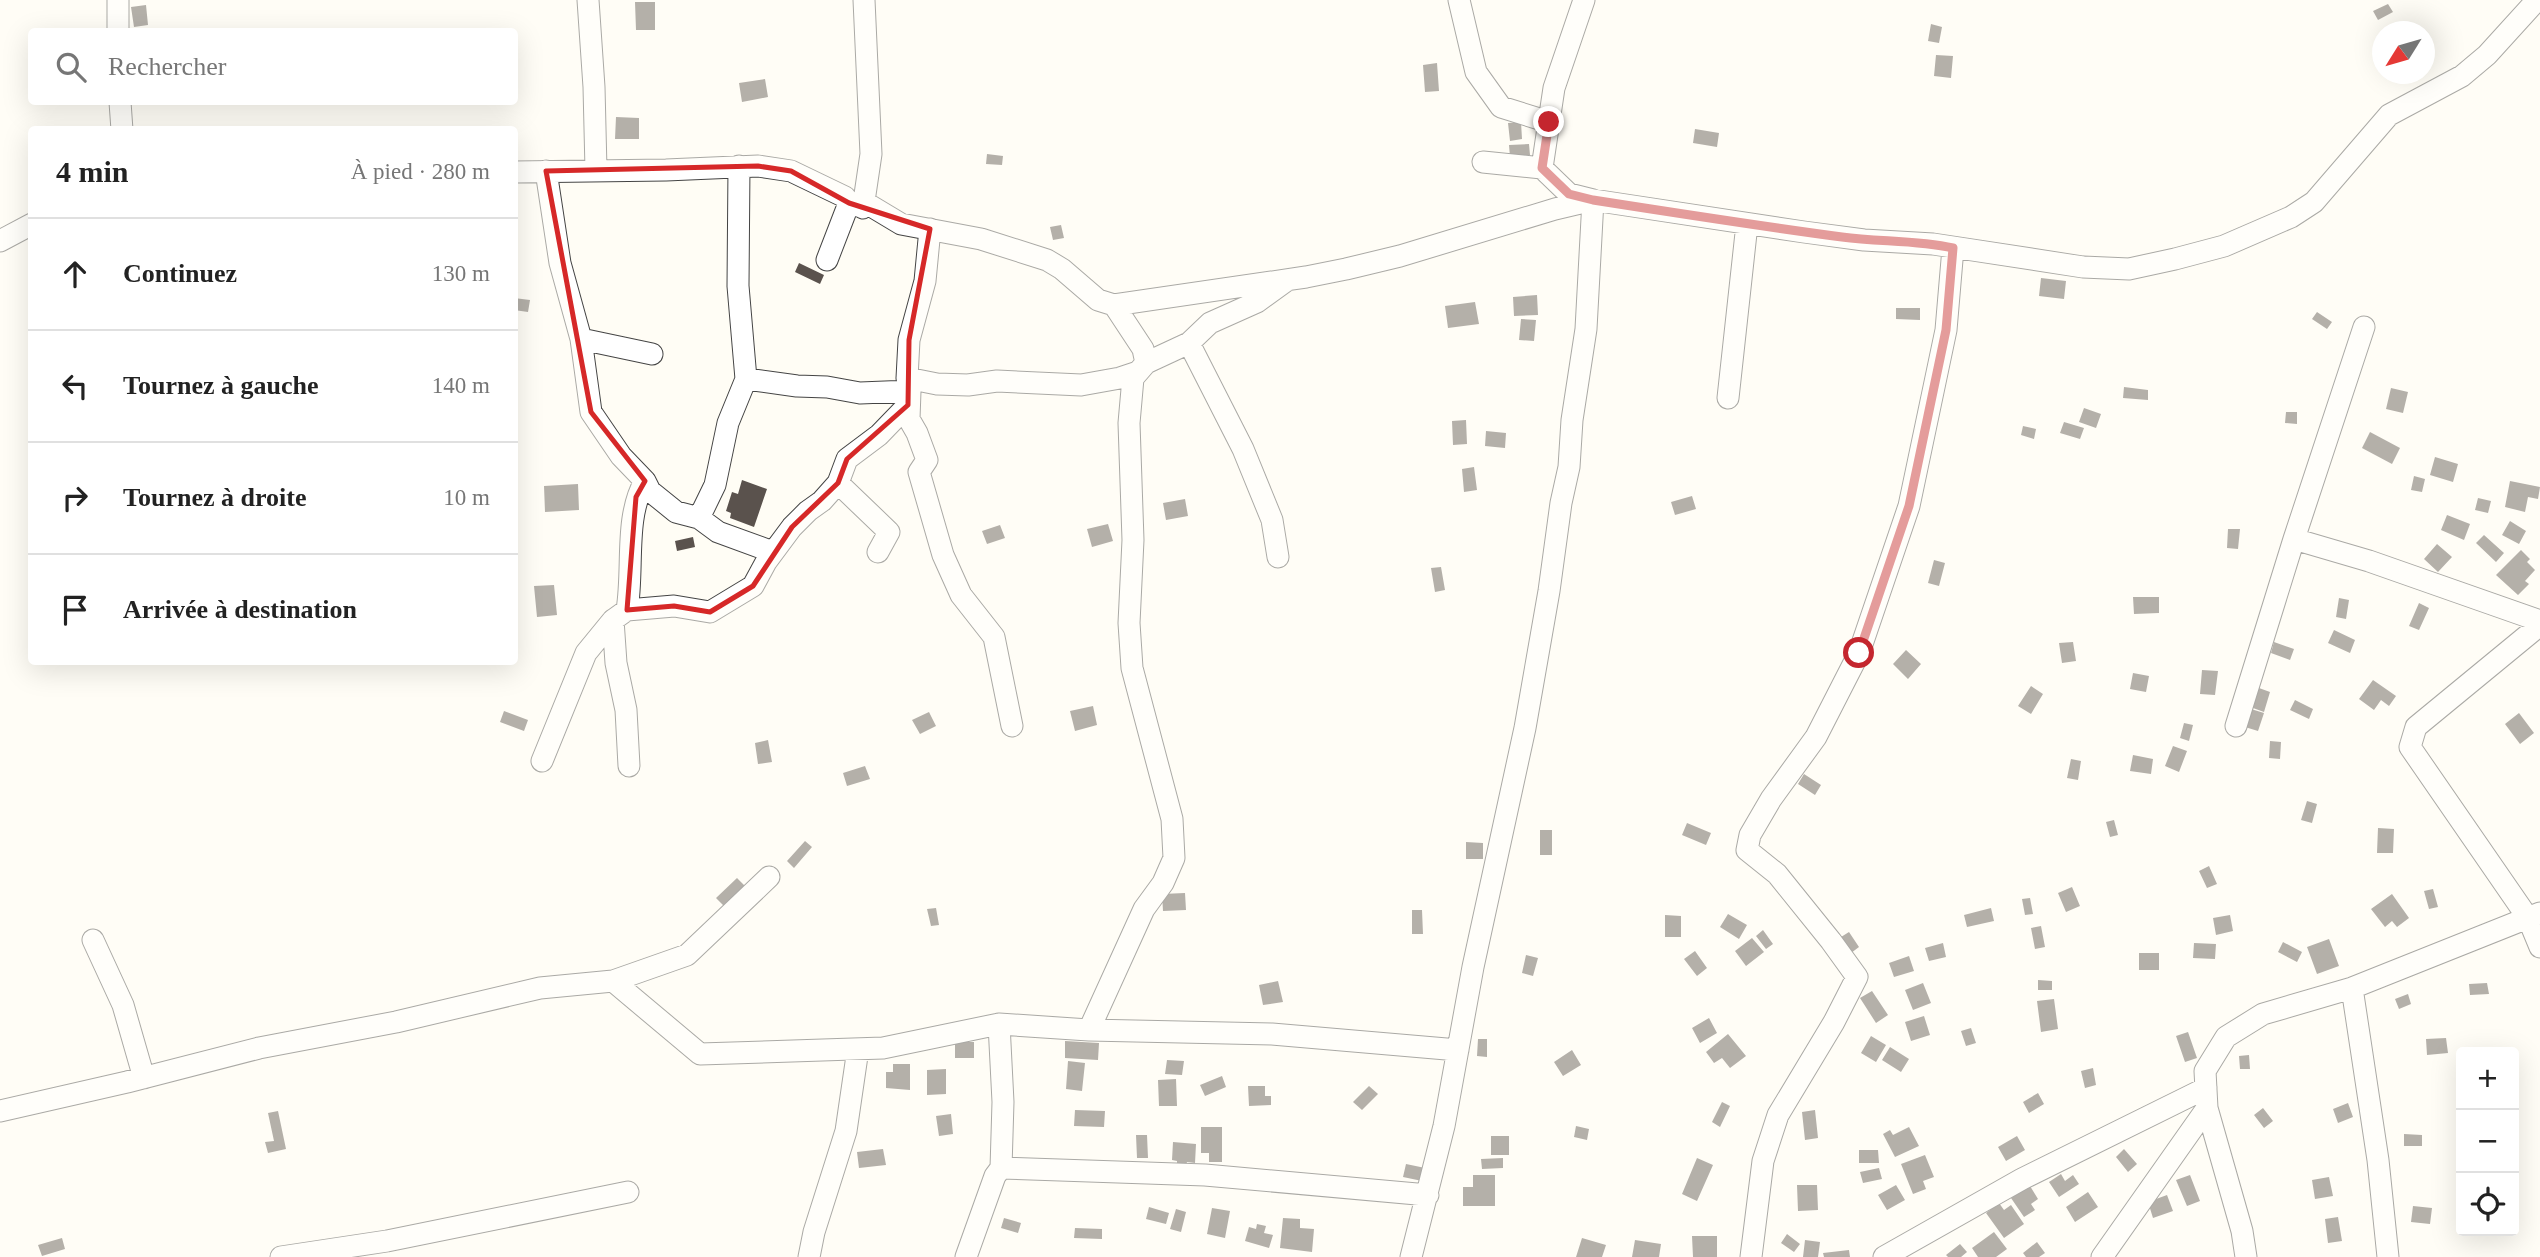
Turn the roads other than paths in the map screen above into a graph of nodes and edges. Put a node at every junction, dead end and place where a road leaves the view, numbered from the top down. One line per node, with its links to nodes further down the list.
1 (118, 0): 7 (street)
2 (588, 0): 14 (street)
3 (864, 0): 18 (street)
4 (1459, 0): 9 (street)
5 (1584, 0): 9 (street)
6 (2538, 0): 23 (street)
7 (118, 28)
8 (120, 105): 10 (street)
9 (1549, 122): 13 (street)
10 (122, 126)
11 (1483, 162): 13 (street)
12 (738, 166): 14 (street); 18 (street); 32 (street)
13 (1542, 168): 17 (street)
14 (596, 170): 15 (street)
15 (546, 171): 16 (street); 28 (street)
16 (518, 172)
17 (1593, 200): 19 (street); 25 (street); 57 (street)
18 (856, 205): 21 (street); 24 (street)
19 (1747, 223): 23 (street); 34 (street)
20 (28, 226): 22 (street)
21 (930, 229): 26 (street); 33 (street)
22 (0, 241)
23 (1953, 248): 68 (street)
24 (827, 260)
25 (1290, 278): 26 (street); 29 (street)
26 (1114, 305): 31 (street)
27 (2364, 327): 38 (street)
28 (581, 339): 30 (street); 35 (street)
29 (1189, 343): 31 (street); 41 (street)
30 (652, 354)
31 (1142, 367): 33 (street); 55 (street)
32 (746, 379): 33 (street); 37 (street)
33 (908, 392): 36 (street); 44 (street)
34 (1728, 398)
35 (645, 481): 37 (street); 42 (street)
36 (838, 482): 39 (street); 40 (street)
37 (699, 518): 39 (street)
38 (2294, 539): 43 (street); 45 (street)
39 (773, 552): 42 (street)
40 (878, 552)
41 (1279, 557)
42 (620, 615): 46 (street); 47 (street)
43 (2540, 623): 49 (street)
44 (1012, 726)
45 (2236, 726)
46 (542, 761)
47 (629, 766)
48 (769, 877): 52 (street)
49 (2534, 916): 51 (street); 53 (street)
50 (93, 940): 58 (street)
51 (2540, 947)
52 (613, 981): 56 (street); 58 (street)
53 (2352, 988): 59 (street); 72 (street)
54 (999, 1024): 55 (street); 56 (street); 61 (street)
55 (1089, 1030): 57 (street)
56 (858, 1049): 65 (street)
57 (1458, 1050): 63 (street)
58 (144, 1078): 60 (street)
59 (2207, 1098): 69 (street); 70 (street); 71 (street)
60 (0, 1111)
61 (1001, 1168): 63 (street); 66 (street)
62 (628, 1192): 64 (street)
63 (1428, 1195): 67 (street)
64 (281, 1257)
65 (809, 1257)
66 (965, 1257)
67 (1411, 1257)
68 (1751, 1257)
69 (1884, 1257)
70 (2102, 1257)
71 (2246, 1257)
72 (2388, 1257)

